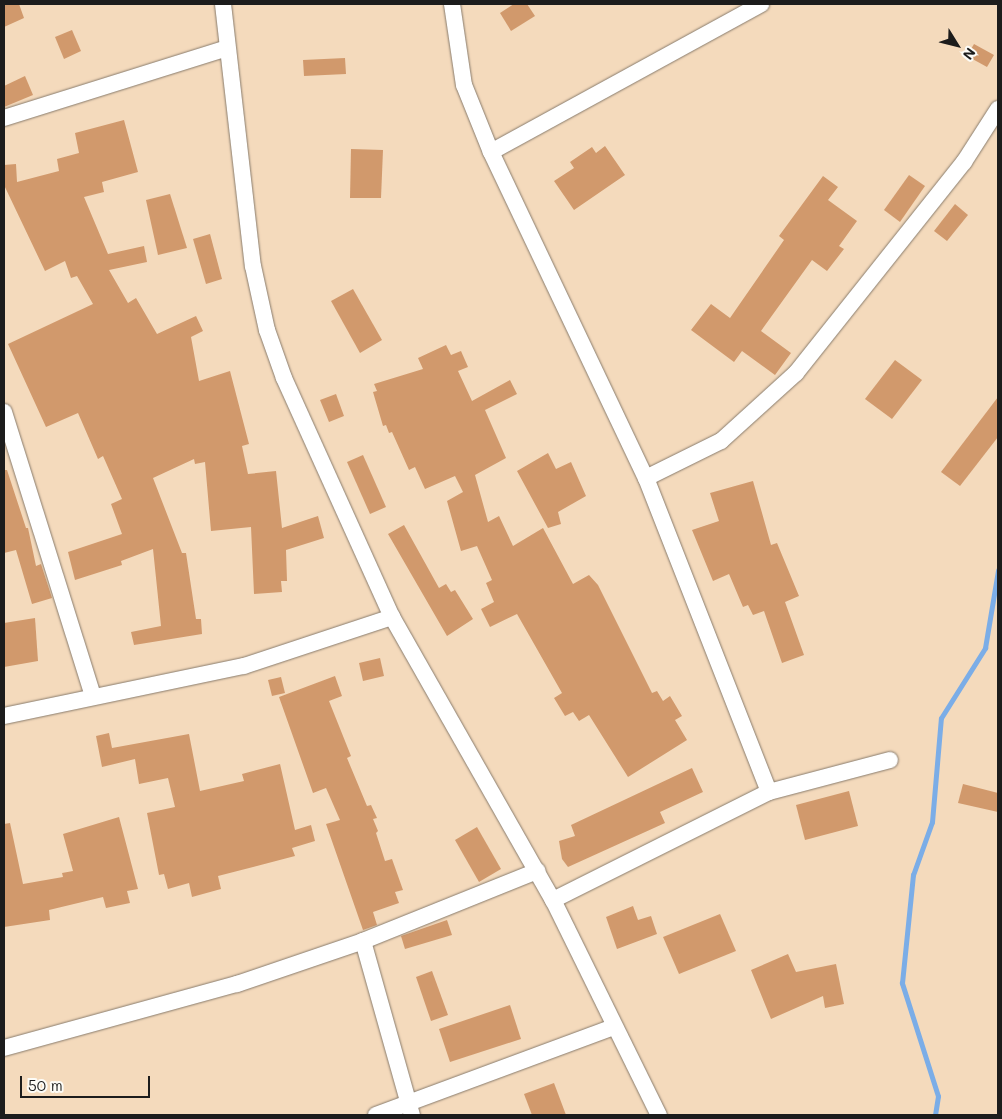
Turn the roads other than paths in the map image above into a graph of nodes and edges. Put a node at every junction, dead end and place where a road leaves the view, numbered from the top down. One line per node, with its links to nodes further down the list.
1 (222, 4): 4 (street)
2 (452, 4): 7 (street)
3 (762, 4): 7 (street)
4 (227, 48): 6 (street); 10 (street)
5 (998, 109): 9 (street)
6 (4, 118)
7 (491, 152): 9 (street)
8 (4, 412): 11 (street)
9 (646, 478): 14 (street)
10 (392, 617): 11 (street); 15 (street)
11 (93, 696): 12 (street)
12 (4, 716)
13 (890, 760): 14 (street)
14 (769, 792): 16 (street)
15 (537, 871): 16 (street); 17 (street)
16 (553, 900): 18 (street)
17 (363, 941): 19 (street); 20 (street)
18 (614, 1027): 20 (street); 22 (street)
19 (4, 1048)
20 (411, 1110): 21 (street)
21 (376, 1115)
22 (659, 1115)

